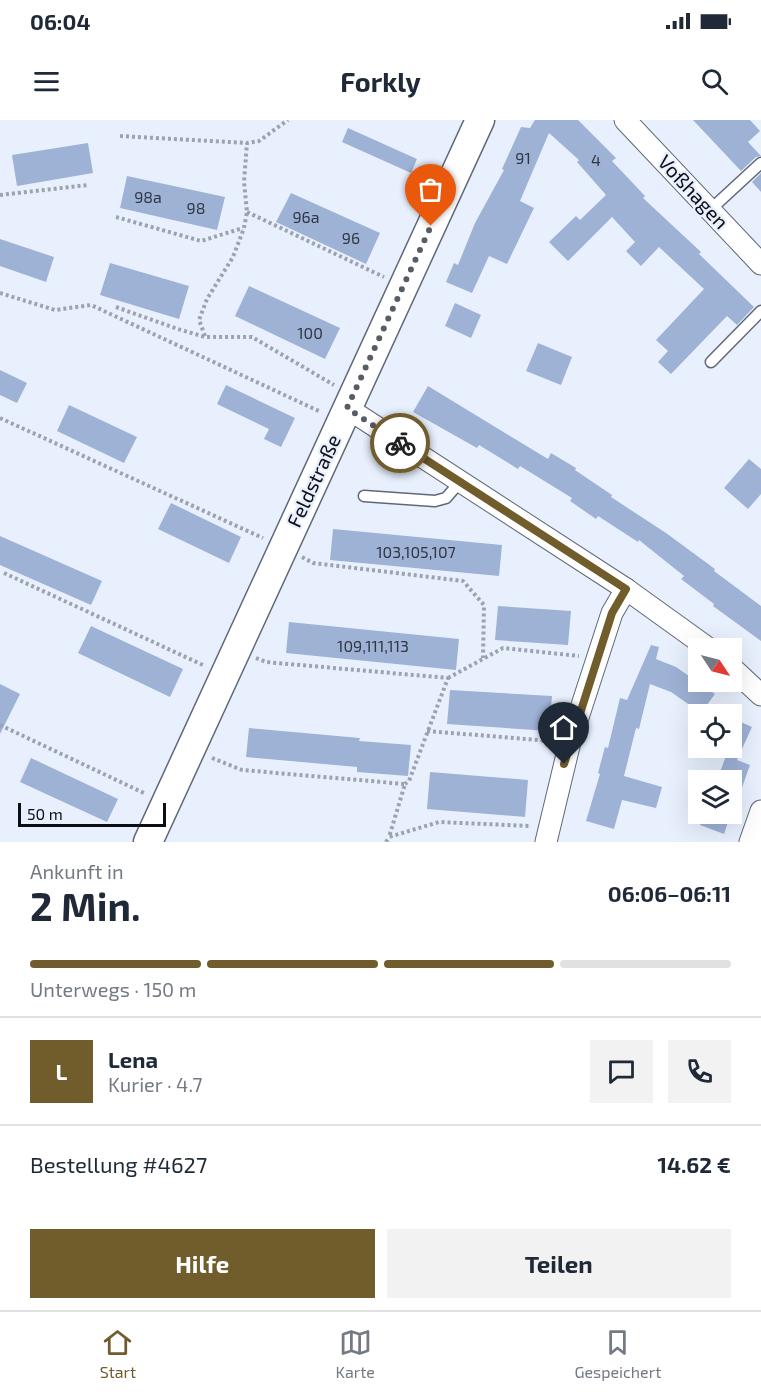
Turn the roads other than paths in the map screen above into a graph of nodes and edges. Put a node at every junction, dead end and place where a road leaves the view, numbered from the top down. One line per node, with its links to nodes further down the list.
1 (480, 120): 8 (street, Feldstraße)
2 (626, 120): 4 (street, Voßhagen)
3 (761, 163): 4 (lane)
4 (710, 210): 5 (street, Voßhagen)
5 (761, 264)
6 (761, 311): 7 (lane)
7 (711, 362)
8 (347, 408): 9 (street); 17 (street, Feldstraße)
9 (460, 482): 10 (lane); 11 (street)
10 (364, 495)
11 (626, 589): 12 (street); 16 (street)
12 (694, 638)
13 (742, 677): 14 (street)
14 (761, 695)
15 (761, 811): 18 (street)
16 (547, 835)
17 (148, 842)
18 (750, 842)

